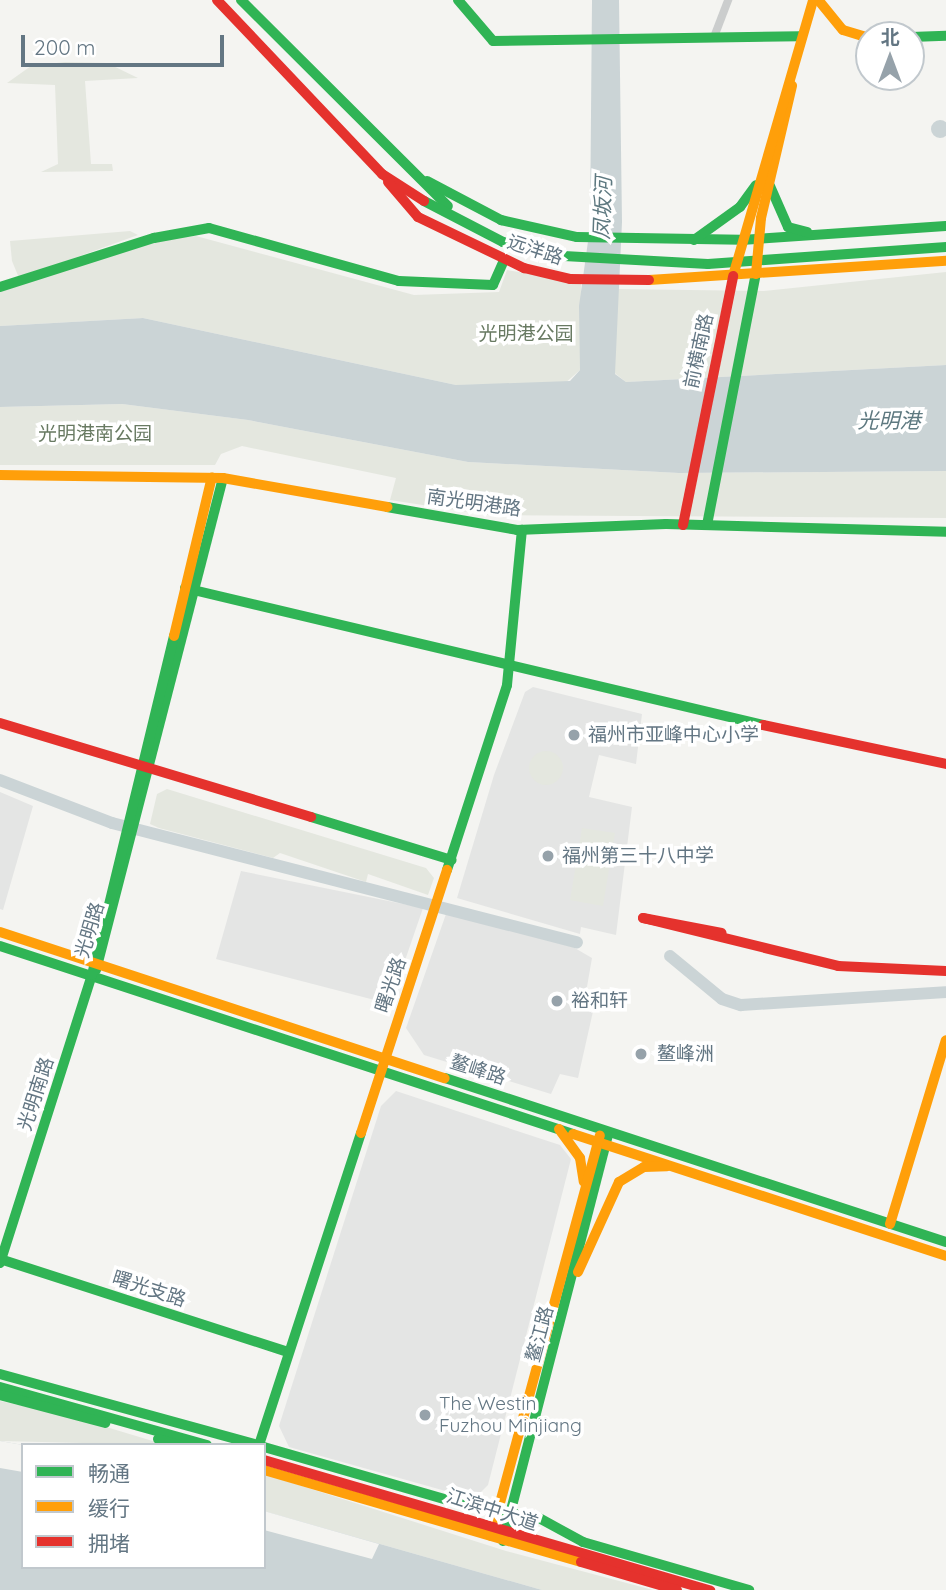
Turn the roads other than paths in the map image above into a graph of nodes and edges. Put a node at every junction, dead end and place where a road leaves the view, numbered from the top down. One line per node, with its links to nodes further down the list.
1 (217, 0): 12 (main road, 远洋路)
2 (241, 0): 11 (main road, 远洋路)
3 (458, 0): 9 (main road)
4 (728, 0): 9 (street)
5 (818, 1): 6 (main road, 前横南路); 7 (main road); 14 (main road, 前横南路)
6 (799, 36): 9 (main road); 13 (main road, 前横南路)
7 (855, 36)
8 (946, 36): 10 (main road)
9 (714, 37)
10 (925, 37)
11 (398, 163): 20 (main road, 远洋路); 22 (main road)
12 (382, 174): 22 (main road); 23 (main road, 远洋路)
13 (756, 185): 18 (main road, 前横南路); 20 (main road, 前横南路)
14 (770, 186): 16 (main road); 19 (main road, 前横南路)
15 (946, 226): 16 (main road, 远洋路)
16 (816, 234): 19 (main road, 远洋路)
17 (946, 238): 22 (main road)
18 (741, 240): 19 (main road, 远洋路); 20 (main road, 远洋路); 26 (main road, 前横南路)
19 (758, 240): 25 (main road, 前横南路)
20 (692, 241)
21 (946, 247): 22 (main road)
22 (542, 248)
23 (504, 260): 26 (main road, 远洋路); 27 (main road)
24 (946, 261): 25 (main road, 远洋路)
25 (756, 274): 26 (main road, 远洋路); 31 (main road, 前横南路)
26 (733, 276): 30 (main road, 前横南路)
27 (0, 287)
28 (0, 475): 29 (main road, 南光明港路)
29 (218, 478): 32 (main road, 南光明港路); 34 (main road, 光明路)
30 (683, 525): 31 (main road, 南光明港路); 32 (main road, 南光明港路)
31 (707, 526): 33 (main road, 南光明港路)
32 (522, 530): 35 (main road, 曙光路)
33 (946, 532)
34 (190, 590): 35 (main road); 38 (main road, 光明路)
35 (510, 670): 37 (main road); 39 (main road, 曙光路)
36 (0, 723): 38 (main road)
37 (946, 764)
38 (144, 768): 39 (main road); 42 (main road, 光明路)
39 (452, 860): 47 (main road, 曙光路)
40 (0, 932): 42 (main road, 鳌峰路)
41 (0, 946): 45 (main road, 鳌峰路)
42 (96, 963): 45 (main road, 光明路); 47 (main road, 鳌峰路)
43 (946, 964): 44 (main road)
44 (946, 971)
45 (92, 975): 48 (main road, 鳌峰路); 57 (main road, 光明南路)
46 (946, 1040): 54 (main road)
47 (384, 1058): 48 (main road, 曙光路); 50 (main road, 鳌峰路)
48 (380, 1070): 49 (main road, 鳌峰路); 59 (main road, 曙光路)
49 (559, 1129): 51 (main road, 鳌峰路); 53 (main road)
50 (605, 1131): 51 (main road, 鳌江路); 54 (main road, 鳌峰路)
51 (602, 1144): 52 (main road, 鳌峰路); 53 (main road, 鳌江路); 58 (main road, 鳌江路)
52 (670, 1166): 56 (main road, 鳌峰路); 58 (main road)
53 (584, 1192): 70 (main road, 鳌江路)
54 (890, 1224): 55 (main road, 鳌峰路)
55 (946, 1242)
56 (946, 1256)
57 (0, 1261): 59 (main road, 曙光支路)
58 (570, 1287): 70 (main road, 鳌江路)
59 (288, 1352): 66 (main road, 曙光路)
60 (0, 1374): 65 (main road)
61 (0, 1387): 64 (main road)
62 (0, 1395): 63 (main road)
63 (172, 1443)
64 (200, 1443)
65 (251, 1443)
66 (259, 1443)
67 (266, 1448): 70 (main road)
68 (266, 1461): 71 (main road, 江滨中大道)
69 (266, 1470): 71 (main road, 江滨中大道)
70 (504, 1513): 71 (main road, 鳌江路); 72 (main road, 鳌江路); 75 (main road)
71 (492, 1534): 72 (main road, 江滨中大道)
72 (503, 1539): 73 (main road, 江滨中大道); 74 (main road, 江滨中大道)
73 (677, 1590)
74 (710, 1590)
75 (749, 1590)

